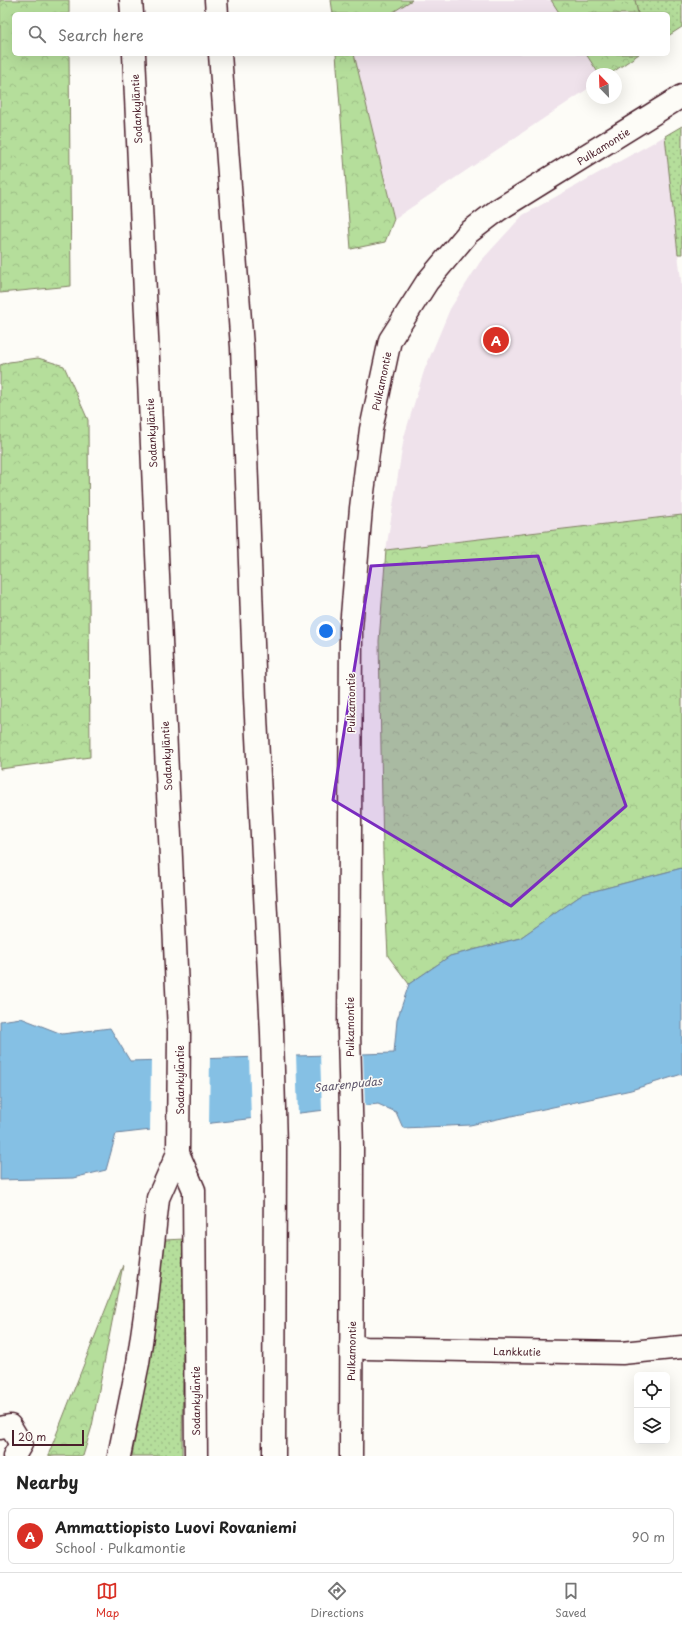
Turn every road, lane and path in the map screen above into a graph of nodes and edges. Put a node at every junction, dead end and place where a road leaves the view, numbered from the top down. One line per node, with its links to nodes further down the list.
1 (131, 0): 3 (main road)
2 (216, 0): 4 (main road)
3 (132, 12)
4 (217, 12)
5 (134, 56): 8 (main road, Sodankyläntie)
6 (220, 56): 15 (main road)
7 (682, 96): 9 (main road, Pulkamontie)
8 (178, 1153): 13 (main road); 14 (main road, Sodankyläntie)
9 (351, 1345): 10 (main road, Lankkutie); 16 (main road, Pulkamontie)
10 (682, 1347)
11 (0, 1428): 12 (main road)
12 (14, 1456)
13 (119, 1456)
14 (196, 1456)
15 (274, 1456)
16 (351, 1456)

